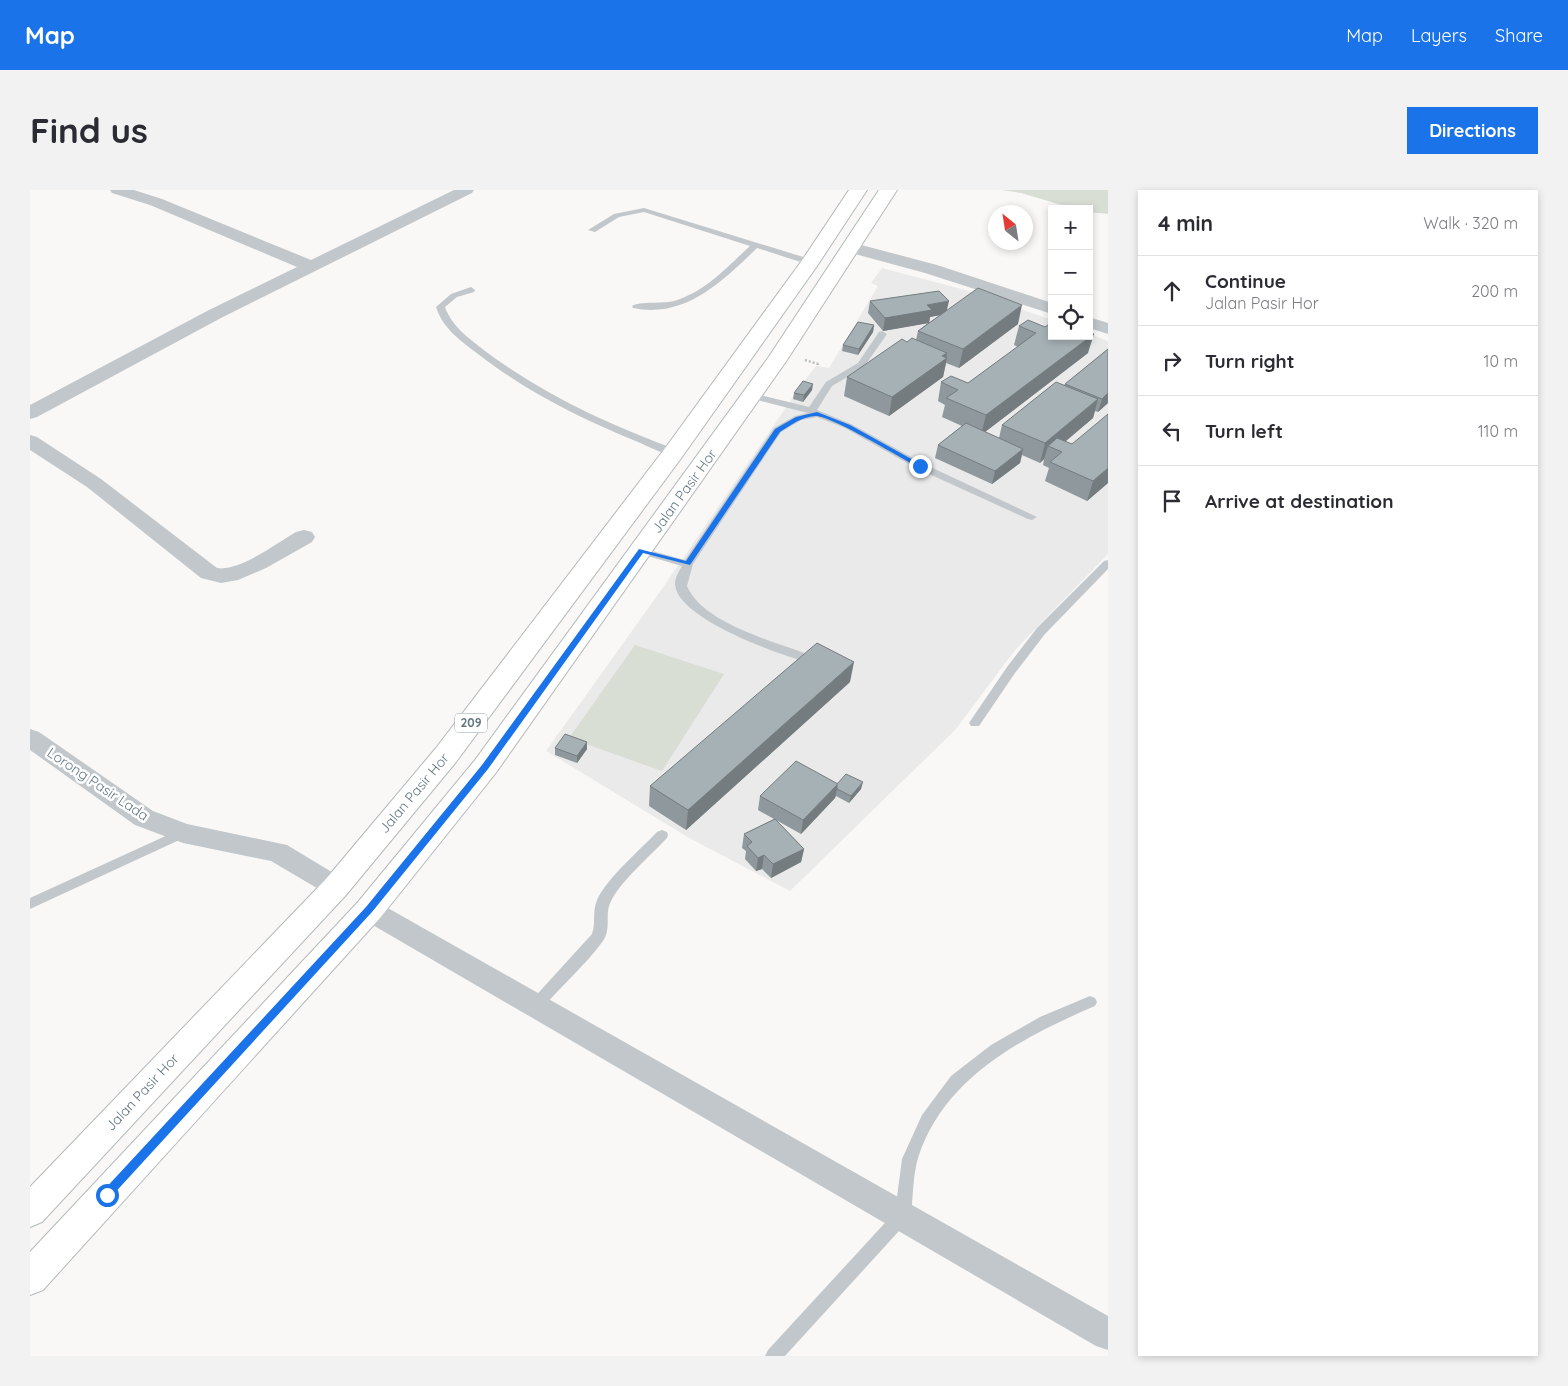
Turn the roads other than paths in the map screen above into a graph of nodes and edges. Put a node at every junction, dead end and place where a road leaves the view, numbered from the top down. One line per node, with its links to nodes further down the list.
1 (118, 190): 9 (street)
2 (466, 190): 9 (street)
3 (858, 190): 8 (main road, Jalan Pasir Hor / 209)
4 (888, 190): 7 (main road, Jalan Pasir Hor / 209)
5 (592, 230): 6 (lane)
6 (756, 246): 8 (lane); 11 (lane)
7 (850, 248): 12 (street); 16 (main road, Jalan Pasir Hor / 209)
8 (810, 262): 20 (main road, Jalan Pasir Hor / 209)
9 (310, 266): 18 (street)
10 (471, 290): 20 (lane)
11 (636, 306)
12 (1048, 308)
13 (1093, 323): 14 (street)
14 (1108, 329)
15 (882, 334): 17 (lane)
16 (752, 396): 17 (lane); 23 (main road, Jalan Pasir Hor / 209)
17 (814, 412): 21 (lane); 25 (lane)
18 (30, 413)
19 (30, 441): 22 (street)
20 (674, 452): 31 (main road, Jalan Pasir Hor / 209)
21 (1032, 517)
22 (304, 537)
23 (641, 550): 25 (lane); 33 (main road, Jalan Pasir Hor / 209)
24 (1108, 563): 27 (lane)
25 (688, 564): 26 (lane)
26 (800, 656)
27 (975, 723)
28 (30, 738): 29 (street, Lorong Pasir Lada)
29 (183, 833): 31 (street, Lorong Pasir Lada); 32 (lane)
30 (662, 835): 35 (lane)
31 (336, 887): 36 (main road, Jalan Pasir Hor / 209)
32 (30, 904)
33 (369, 910): 35 (street); 38 (main road, Jalan Pasir Hor / 209)
34 (1090, 1002): 37 (lane)
35 (536, 1005): 37 (street)
36 (30, 1211)
37 (903, 1215): 39 (street); 40 (lane)
38 (30, 1278)
39 (1108, 1334)
40 (774, 1356)

